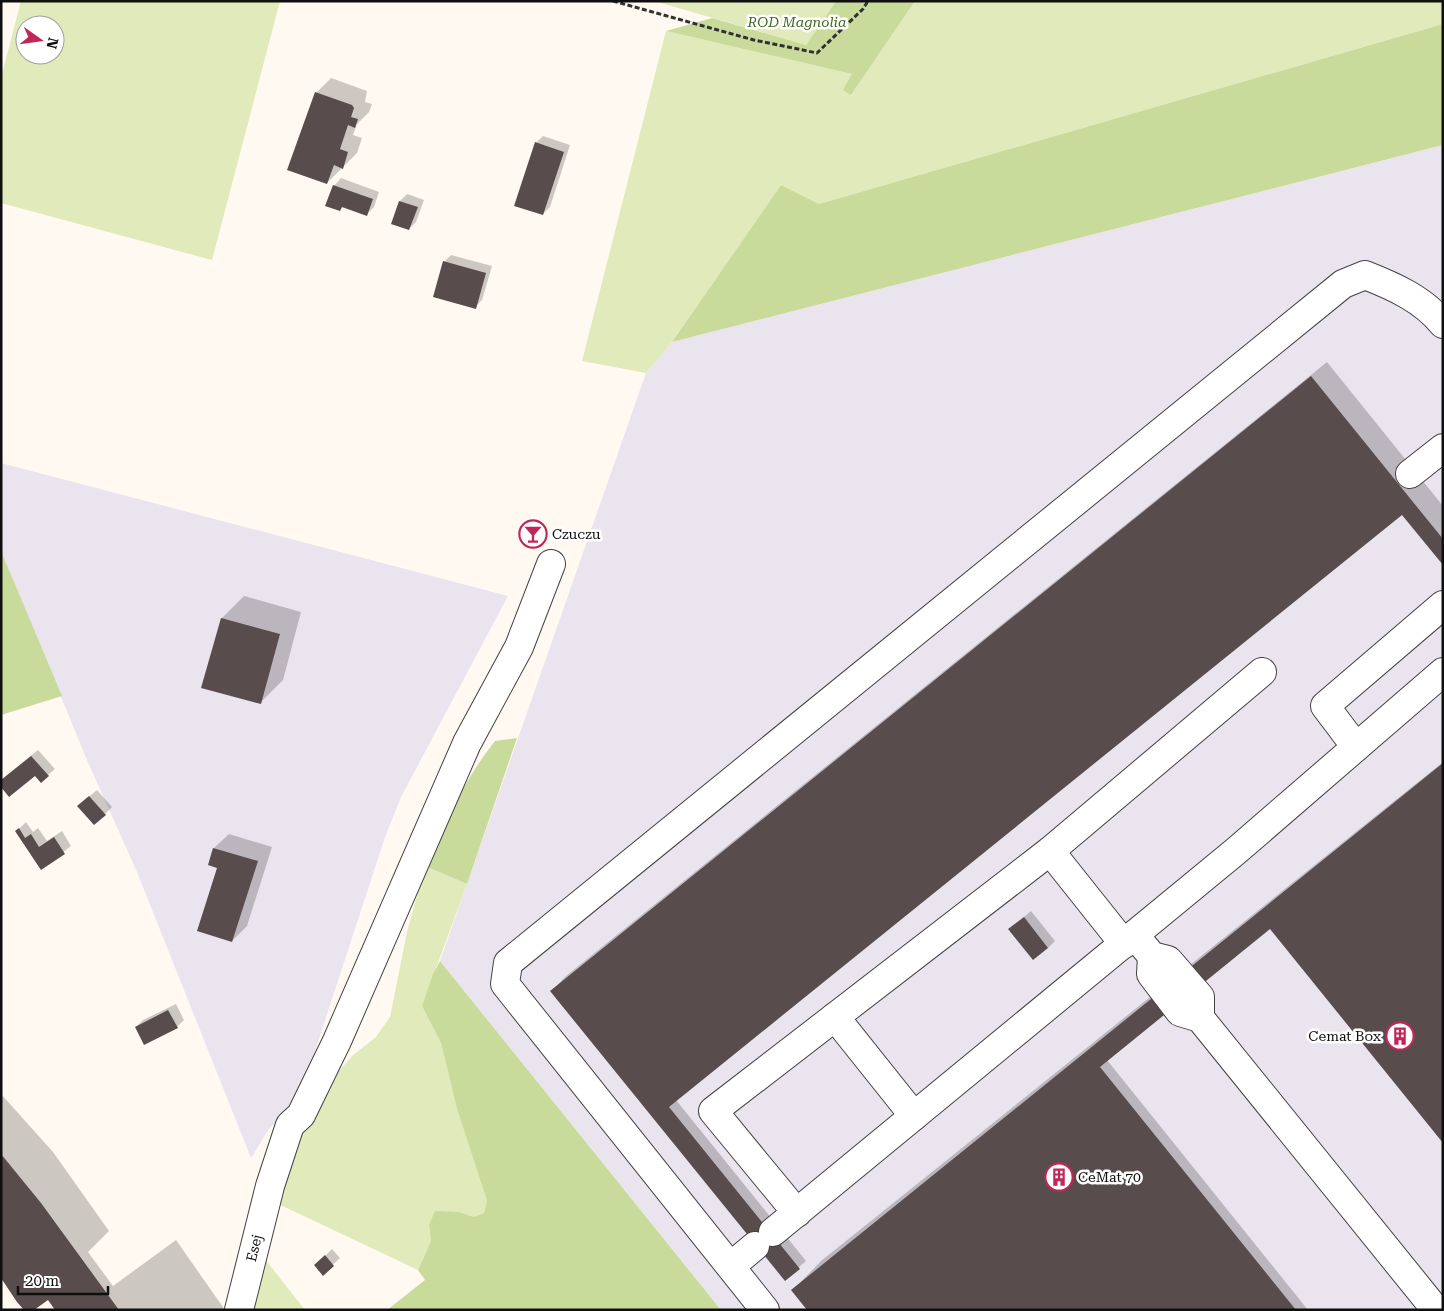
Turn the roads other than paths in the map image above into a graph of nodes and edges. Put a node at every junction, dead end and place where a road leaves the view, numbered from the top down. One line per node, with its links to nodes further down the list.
1 (1441, 317): 14 (street)
2 (1443, 448): 3 (street)
3 (1410, 474)
4 (551, 564): 15 (street, Esej)
5 (1443, 605): 8 (street)
6 (1262, 672): 9 (street)
7 (1443, 672): 8 (street)
8 (1356, 747): 10 (street)
9 (1050, 851): 10 (street); 11 (street)
10 (1130, 939): 12 (street); 17 (street)
11 (835, 1017): 12 (street); 13 (street)
12 (914, 1116): 13 (street)
13 (797, 1213): 14 (street)
14 (731, 1266): 16 (street)
15 (239, 1310)
16 (766, 1310)
17 (1436, 1310)

